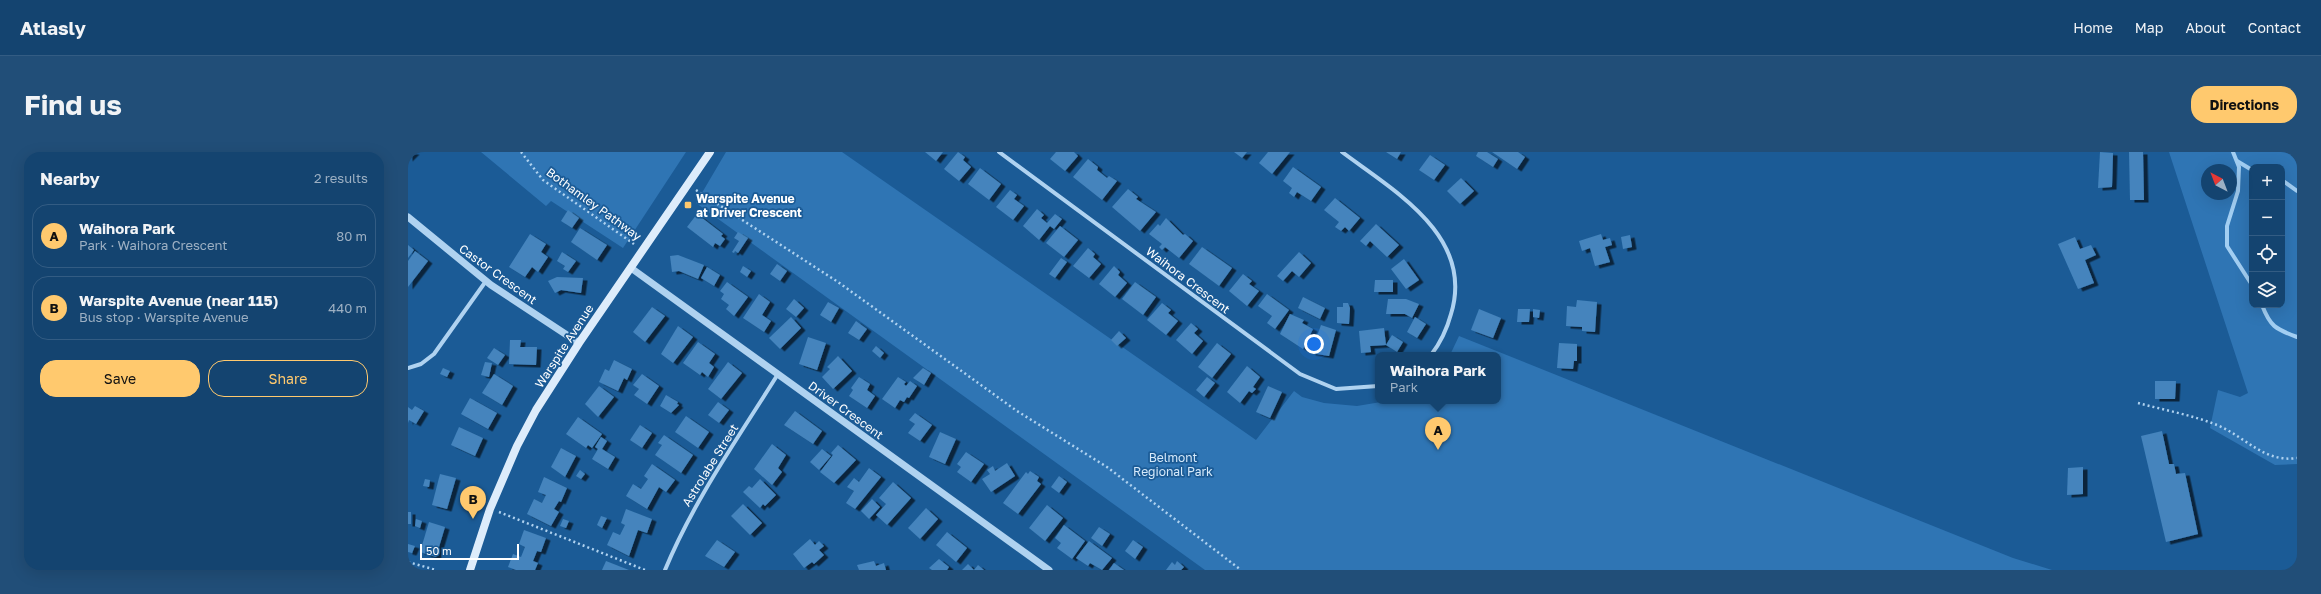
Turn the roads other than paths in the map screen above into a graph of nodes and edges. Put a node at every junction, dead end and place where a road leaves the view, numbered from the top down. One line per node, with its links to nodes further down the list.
1 (710, 152): 5 (main road, Warspite Avenue)
2 (999, 152): 11 (street, Waihora Crescent)
3 (1342, 152): 8 (street)
4 (408, 217): 6 (street, Castor Crescent)
5 (631, 268): 7 (main road, Warspite Avenue); 10 (street, Driver Crescent)
6 (486, 280): 7 (street, Castor Crescent); 9 (street)
7 (579, 344): 12 (main road, Warspite Avenue)
8 (1434, 352)
9 (408, 368)
10 (778, 374): 13 (street, Astrolabe Street); 14 (street, Driver Crescent)
11 (1375, 386)
12 (470, 570)
13 (665, 570)
14 (1049, 570)

